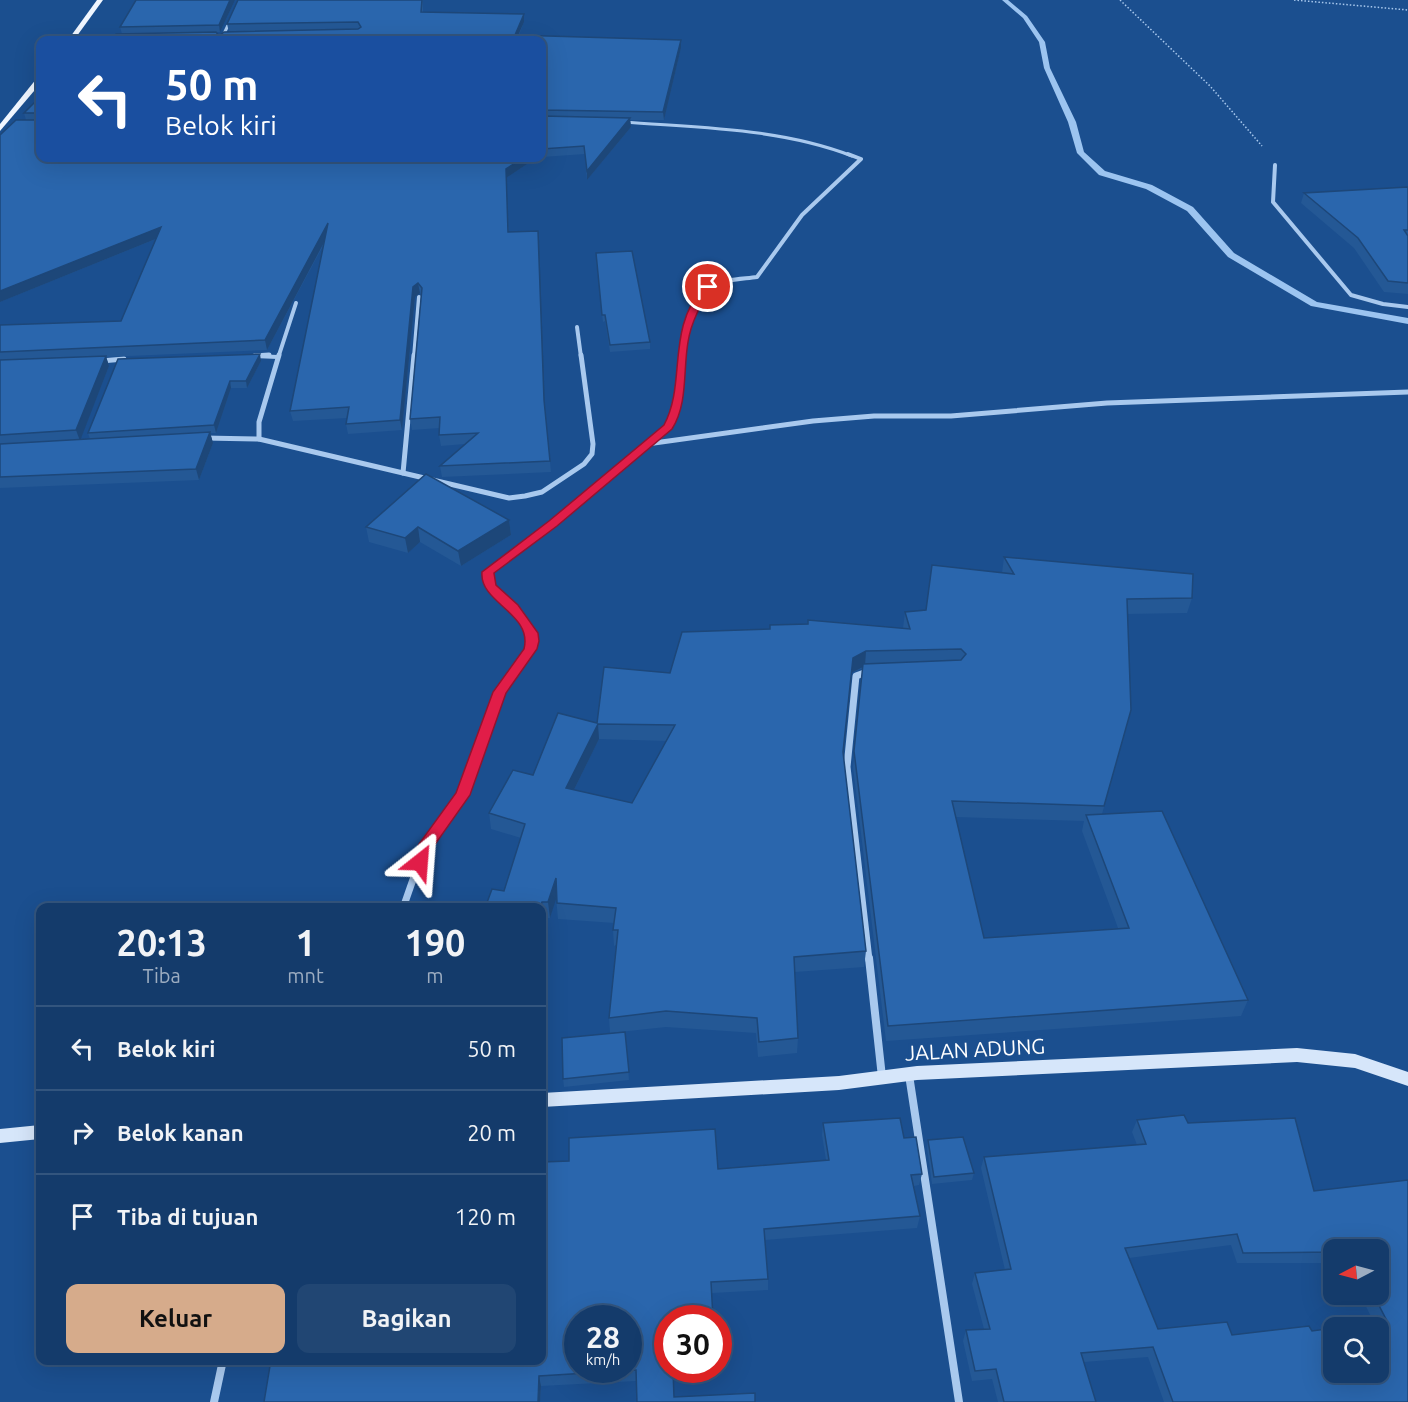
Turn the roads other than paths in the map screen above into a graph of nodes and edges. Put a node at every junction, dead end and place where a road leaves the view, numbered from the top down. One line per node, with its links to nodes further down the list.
1 (100, 0): 6 (main road)
2 (232, 17): 5 (street)
3 (235, 34): 5 (street)
4 (213, 35): 5 (street)
5 (224, 35)
6 (75, 36)
7 (36, 85): 10 (main road)
8 (621, 122): 25 (street)
9 (12, 125): 10 (street)
10 (1, 127)
11 (1275, 165): 14 (street)
12 (419, 297): 26 (street)
13 (296, 303): 16 (street)
14 (1408, 307)
15 (577, 327): 26 (street)
16 (279, 355): 17 (street); 24 (street)
17 (244, 356)
18 (129, 359): 19 (street)
19 (117, 360): 20 (street); 21 (street)
20 (94, 361)
21 (113, 370)
22 (1408, 392): 25 (street)
23 (201, 438): 24 (street)
24 (259, 439): 26 (street)
25 (647, 444): 28 (street)
26 (403, 473)
27 (873, 672): 30 (street)
28 (405, 903)
29 (909, 1074): 30 (main road, JALAN ADUNG); 31 (main road, JALAN ADUNG); 37 (street)
30 (882, 1077): 32 (main road, JALAN ADUNG)
31 (1408, 1079)
32 (546, 1100)
33 (36, 1132): 34 (main road)
34 (0, 1136)
35 (222, 1365): 36 (street)
36 (214, 1402)
37 (960, 1402)

